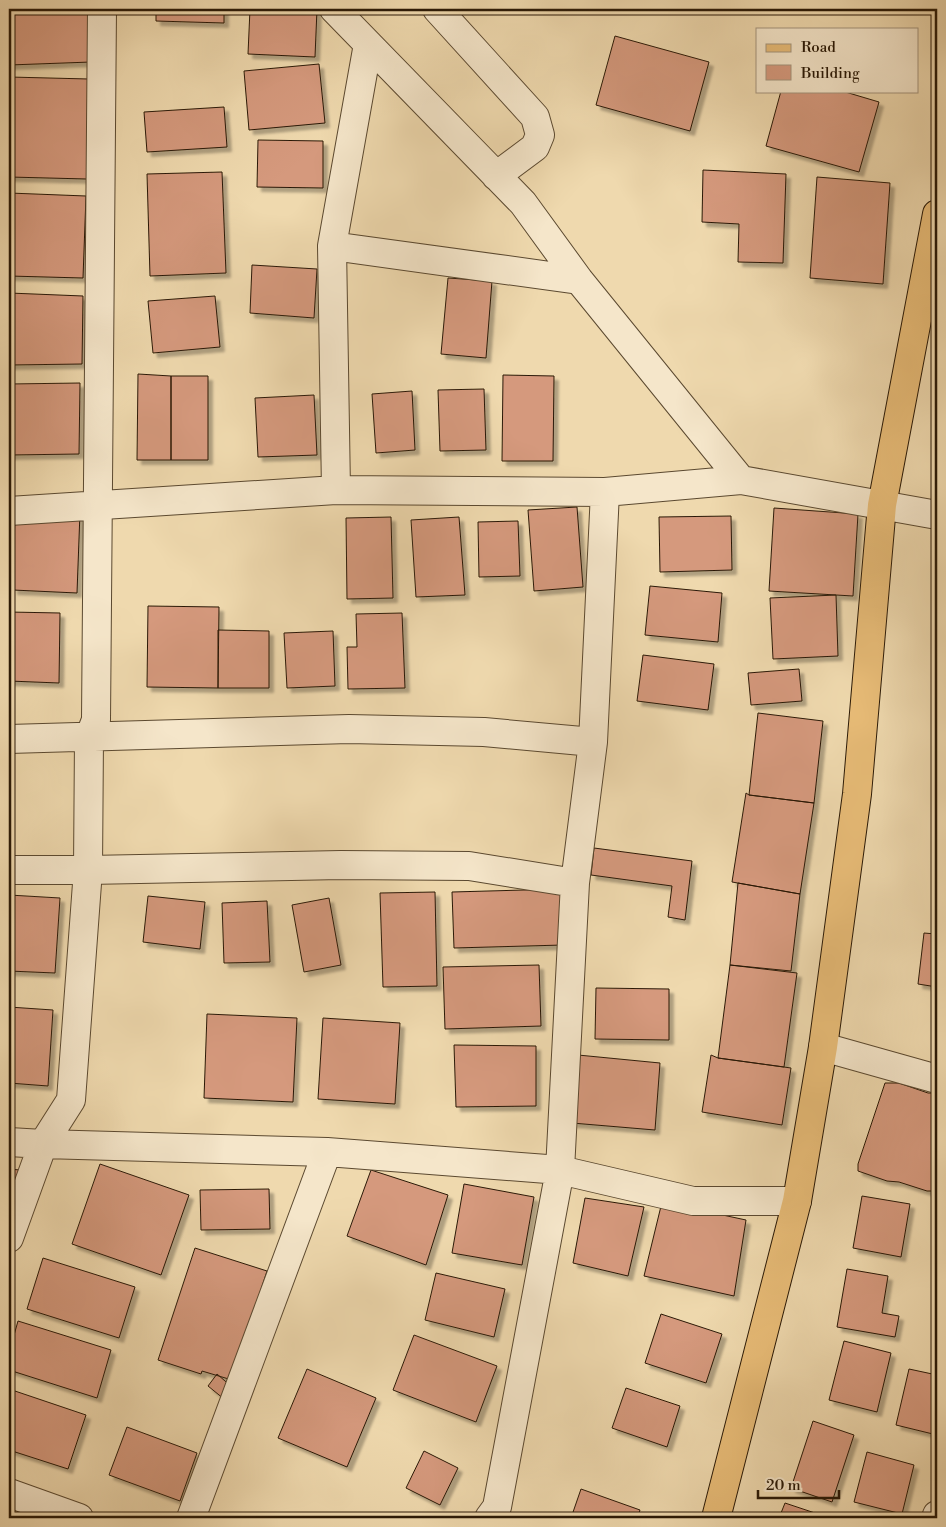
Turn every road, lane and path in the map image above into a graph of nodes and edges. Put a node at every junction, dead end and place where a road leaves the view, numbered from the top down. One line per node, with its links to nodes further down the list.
1 (102, 9): 13 (street)
2 (334, 9): 4 (street)
3 (438, 9): 5 (street)
4 (368, 44): 5 (street); 7 (street)
5 (496, 176): 8 (street)
6 (937, 214): 12 (main road)
7 (332, 246): 8 (street); 10 (street)
8 (579, 280): 9 (street)
9 (741, 480): 11 (street); 12 (street)
10 (336, 490): 11 (street); 13 (street)
11 (605, 492): 18 (street)
12 (882, 505): 15 (street); 22 (main road)
13 (98, 506): 14 (street); 16 (street)
14 (9, 511)
15 (937, 515)
16 (89, 738): 17 (street); 18 (street); 20 (street)
17 (9, 739)
18 (593, 742): 21 (street)
19 (9, 870): 20 (street)
20 (88, 870): 21 (street); 25 (street)
21 (574, 883): 27 (street)
22 (823, 1047): 23 (street); 28 (main road)
23 (937, 1079)
24 (9, 1142): 25 (street)
25 (44, 1144): 26 (street); 29 (street)
26 (327, 1152): 27 (street); 32 (street)
27 (560, 1170): 28 (street); 33 (street)
28 (797, 1201): 34 (main road)
29 (9, 1238)
30 (9, 1493): 31 (street)
31 (79, 1518)
32 (191, 1518)
33 (489, 1518)
34 (716, 1518)

